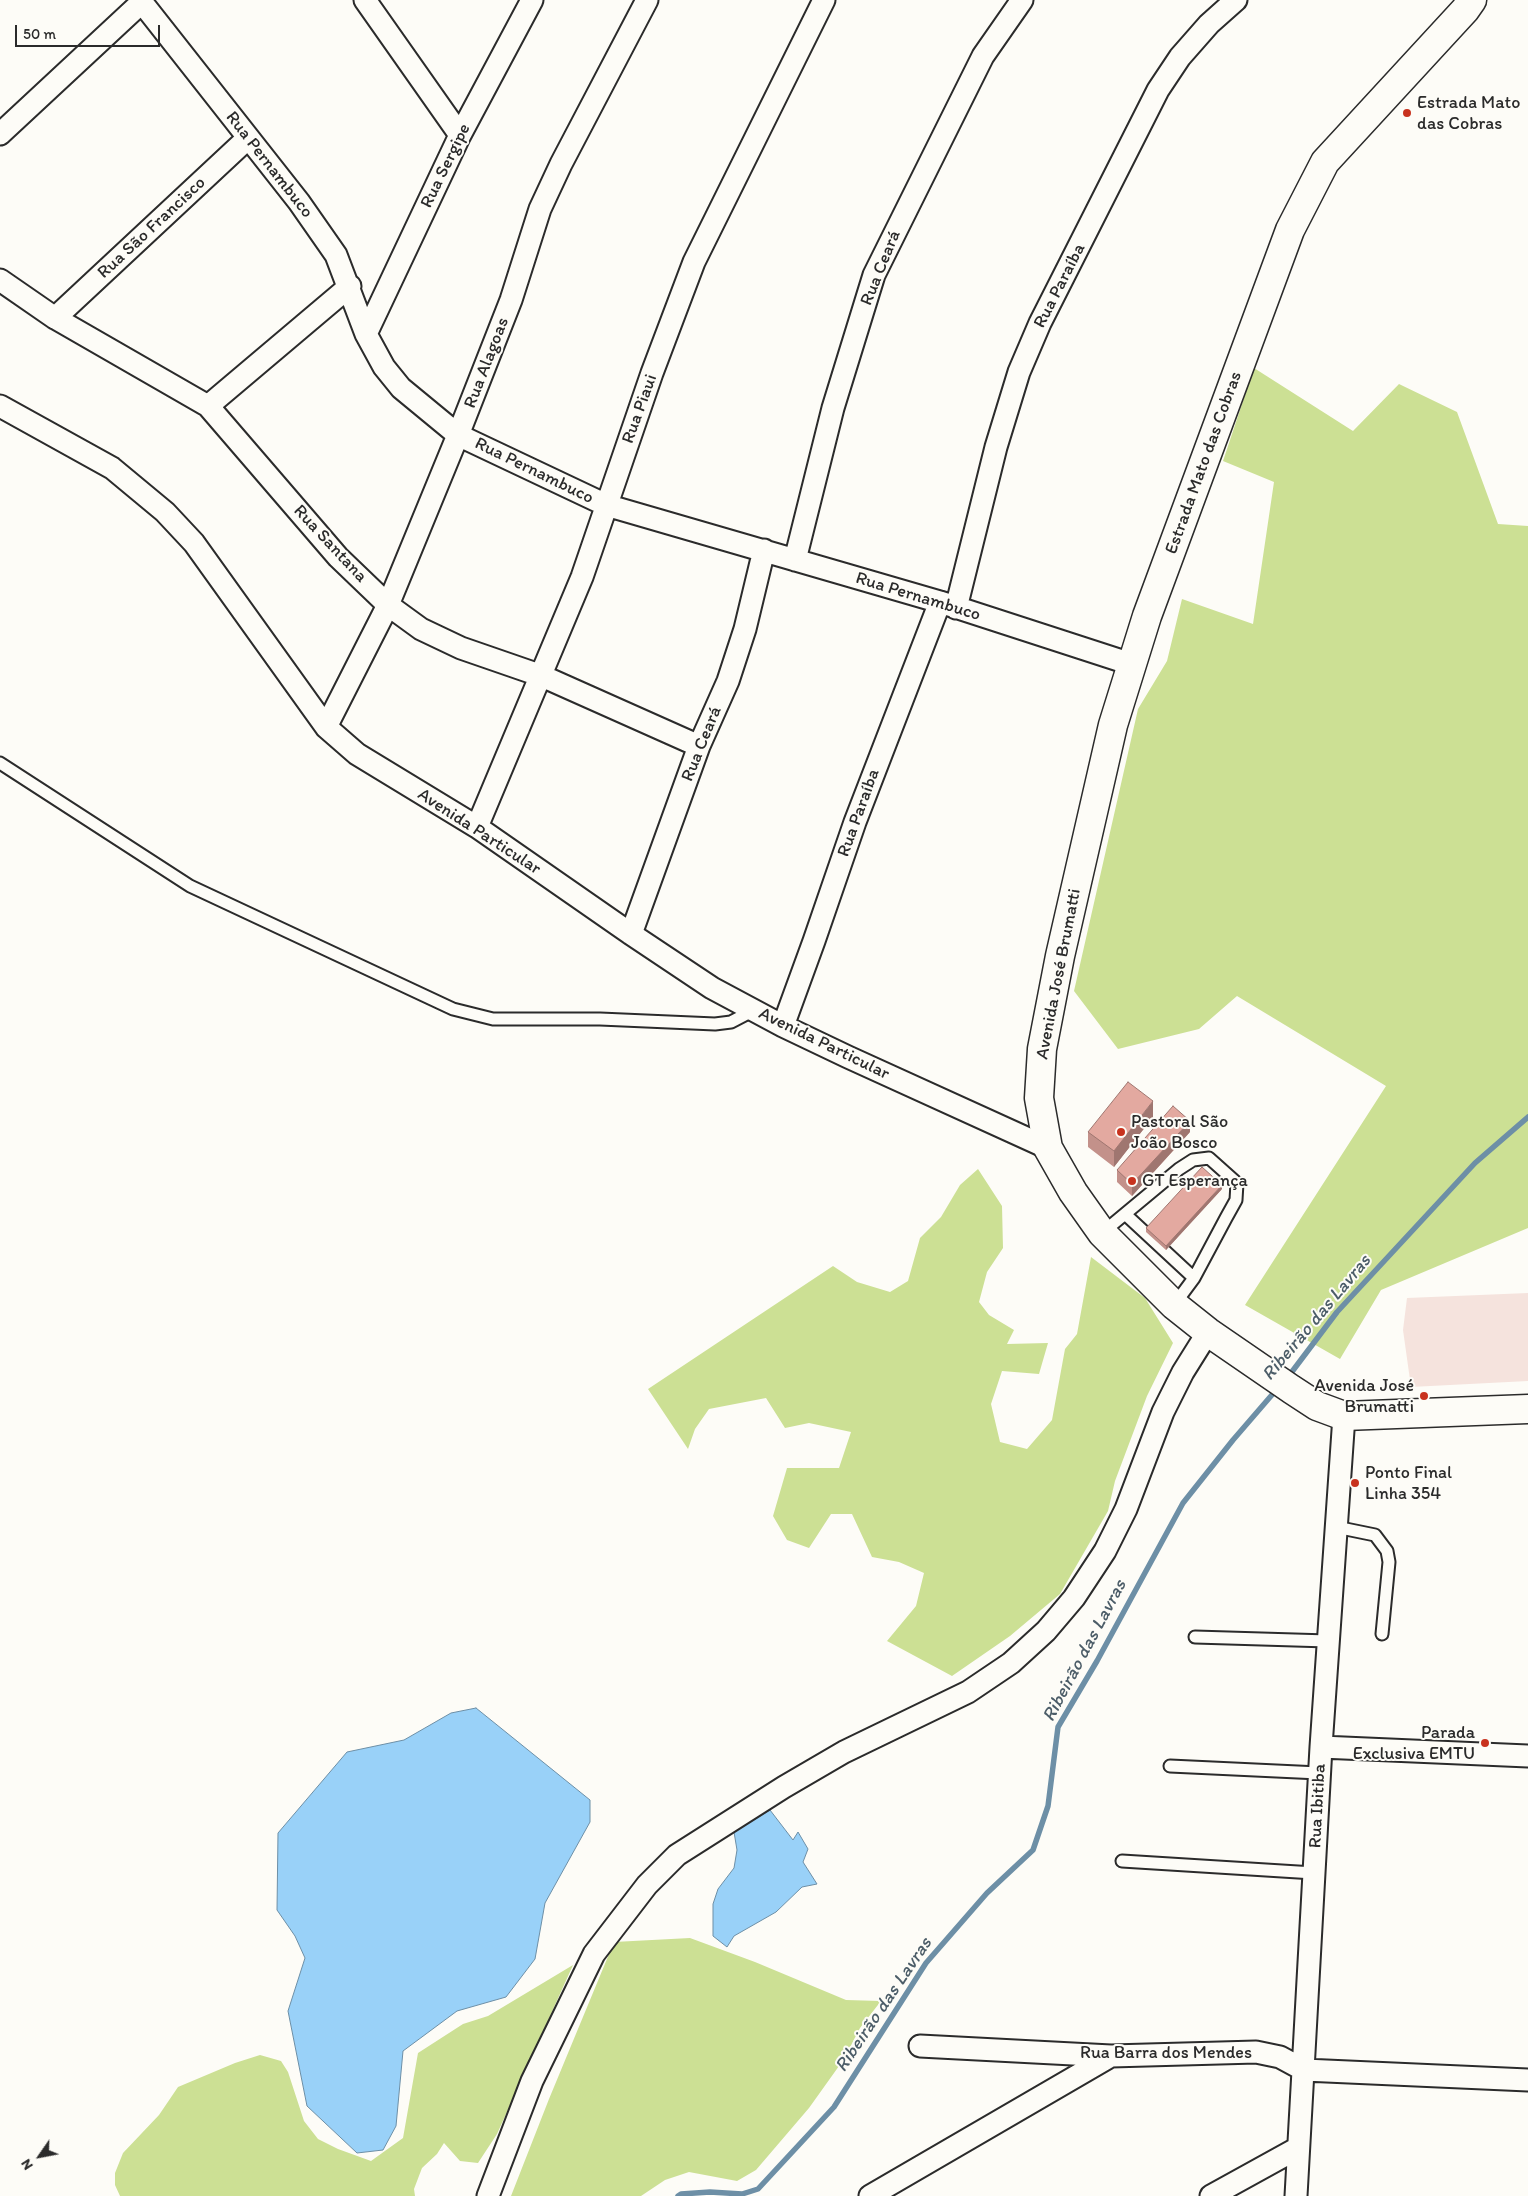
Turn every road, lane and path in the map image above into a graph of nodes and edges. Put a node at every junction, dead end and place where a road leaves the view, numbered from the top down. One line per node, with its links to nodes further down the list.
1 (365, 0): 10 (street)
2 (532, 0): 10 (street, Rua Sergipe)
3 (647, 0): 18 (street, Rua Alagoas)
4 (824, 0): 19 (street, Rua Piaui)
5 (1022, 0): 21 (street, Rua Ceará)
6 (1236, 0): 23 (street, Rua Paraíba)
7 (141, 1): 9 (street); 11 (street, Rua Pernambuco)
8 (1462, 3): 24 (main road, Estrada Mato das Cobras)
9 (0, 134)
10 (460, 135): 15 (street, Rua Sergipe)
11 (248, 138): 13 (street, Rua Pernambuco); 14 (street, Rua São Francisco)
12 (0, 280): 14 (street, Rua Santana)
13 (350, 286): 15 (street, Rua Pernambuco); 17 (street)
14 (55, 318): 17 (street, Rua Santana)
15 (366, 334): 18 (street, Rua Pernambuco)
16 (0, 406): 26 (street, Avenida Particular)
17 (208, 406): 22 (street, Rua Santana)
18 (458, 435): 19 (street, Rua Pernambuco); 22 (street, Rua Alagoas)
19 (606, 505): 20 (street, Rua Pernambuco); 25 (street, Rua Piaui)
20 (764, 550): 21 (street, Rua Pernambuco); 27 (street, Rua Ceará)
21 (795, 560): 23 (street, Rua Pernambuco)
22 (388, 605): 25 (street, Rua Santana); 26 (street, Rua Alagoas)
23 (948, 605): 24 (street, Rua Pernambuco); 32 (street, Rua Paraíba)
24 (1132, 664): 33 (main road, Avenida José Brumatti)
25 (542, 676): 27 (street, Rua Santana); 29 (street, Rua Piaui)
26 (326, 727): 29 (street, Avenida Particular)
27 (699, 746): 30 (street, Rua Ceará)
28 (0, 763): 31 (lane)
29 (477, 827): 30 (street, Avenida Particular)
30 (631, 934): 31 (street, Avenida Particular)
31 (754, 1010): 32 (street, Avenida Particular)
32 (783, 1026): 33 (street, Avenida Particular)
33 (1048, 1148): 35 (main road, Avenida José Brumatti)
34 (1125, 1214): 35 (lane); 36 (lane); 36 (lane)
35 (1102, 1233): 37 (main road, Avenida José Brumatti)
36 (1194, 1278): 37 (lane)
37 (1174, 1305): 38 (main road, Avenida José Brumatti)
38 (1208, 1332): 40 (main road, Avenida José Brumatti); 56 (street)
39 (1528, 1408): 40 (main road, Avenida José Brumatti)
40 (1344, 1416): 41 (street, Rua Ibitiba)
41 (1336, 1527): 42 (lane); 44 (street, Rua Ibitiba)
42 (1382, 1634)
43 (1195, 1637): 44 (lane)
44 (1328, 1641): 45 (street, Rua Ibitiba)
45 (1321, 1747): 46 (street); 48 (street, Rua Ibitiba)
46 (1528, 1756)
47 (1170, 1766): 48 (lane)
48 (1319, 1773): 50 (street, Rua Ibitiba)
49 (1122, 1861): 50 (lane)
50 (1314, 1873): 53 (street, Rua Ibitiba)
51 (920, 2046): 52 (street, Rua Barra dos Mendes)
52 (1111, 2056): 53 (street, Rua Barra dos Mendes); 57 (street)
53 (1304, 2070): 54 (street, Rua Barra dos Mendes); 55 (street, Rua Ibitiba)
54 (1528, 2080)
55 (1298, 2148): 58 (street); 59 (street, Rua Ibitiba)
56 (488, 2196)
57 (870, 2196)
58 (1211, 2196)
59 (1296, 2196)

